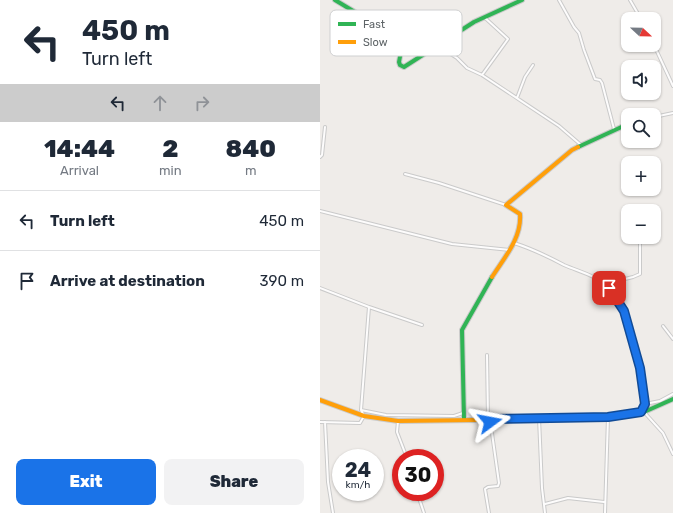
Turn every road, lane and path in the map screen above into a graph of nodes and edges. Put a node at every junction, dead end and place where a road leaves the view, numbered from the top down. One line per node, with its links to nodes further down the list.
1 (335, 0): 5 (street)
2 (522, 0): 7 (street)
3 (559, 0): 21 (street)
4 (630, 0): 6 (street)
5 (352, 10)
6 (638, 12)
7 (484, 17): 8 (street); 14 (street)
8 (462, 31)
9 (657, 52): 15 (street)
10 (400, 56): 11 (street)
11 (422, 56)
12 (453, 56): 14 (street)
13 (533, 64): 16 (street)
14 (482, 75): 16 (street)
15 (673, 86)
16 (516, 98): 22 (street)
17 (673, 113): 18 (street)
18 (661, 116)
19 (621, 126): 21 (street)
20 (325, 127): 23 (street)
21 (614, 129): 22 (street)
22 (581, 145): 25 (street)
23 (320, 156)
24 (405, 174): 25 (street)
25 (506, 205): 27 (street)
26 (320, 211): 29 (street)
27 (514, 243): 29 (street); 30 (street)
28 (640, 244): 30 (street)
29 (510, 250): 43 (street)
30 (606, 284): 40 (street)
31 (320, 288): 32 (street)
32 (370, 307): 33 (street); 41 (street)
33 (422, 325)
34 (663, 326): 35 (street)
35 (673, 339)
36 (487, 356): 49 (street)
37 (673, 394): 40 (street)
38 (673, 399): 42 (street)
39 (320, 400): 44 (street)
40 (645, 404): 42 (street)
41 (361, 410): 44 (street); 45 (street)
42 (643, 412): 46 (street); 54 (street)
43 (463, 413): 45 (street); 48 (street)
44 (364, 416): 50 (street); 52 (street)
45 (437, 417): 48 (street); 50 (street)
46 (608, 417): 47 (street); 56 (street)
47 (539, 418): 49 (street); 57 (street)
48 (464, 419): 49 (street)
49 (489, 419): 60 (street)
50 (398, 421): 53 (street)
51 (320, 422): 52 (street)
52 (325, 422): 58 (street)
53 (404, 449)
54 (673, 454)
55 (419, 501): 59 (street)
56 (604, 502): 57 (street); 62 (street)
57 (544, 504): 61 (street)
58 (333, 513)
59 (424, 513)
60 (489, 513)
61 (545, 513)
62 (604, 513)

